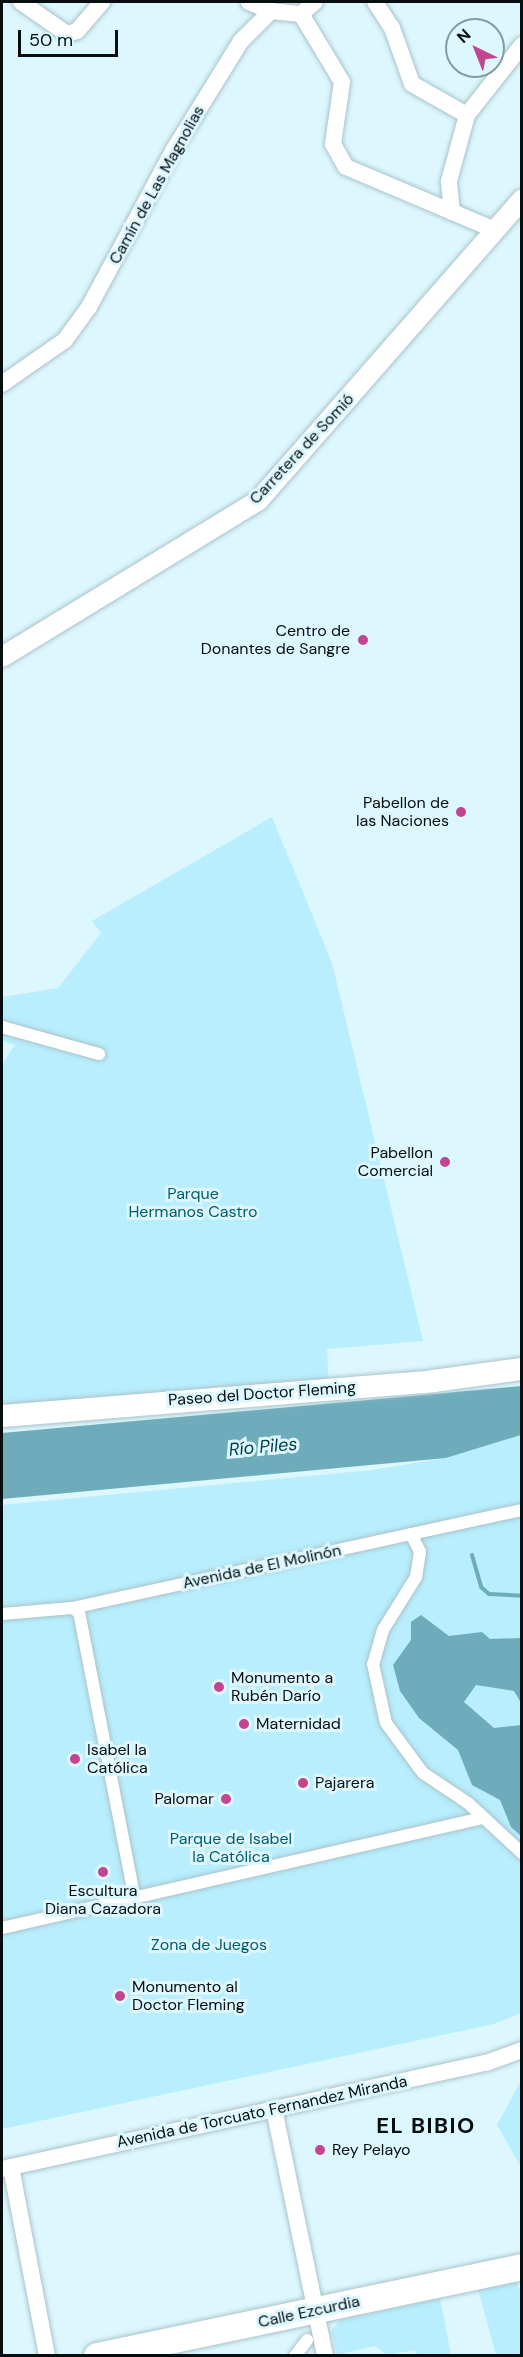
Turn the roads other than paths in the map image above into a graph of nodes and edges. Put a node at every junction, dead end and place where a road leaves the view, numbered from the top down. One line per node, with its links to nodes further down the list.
1 (21, 2): 2 (street)
2 (102, 2)
3 (249, 2): 6 (street)
4 (315, 2): 7 (street)
5 (375, 2): 9 (street)
6 (271, 11): 7 (street); 13 (street, Camín de Las Magnolias)
7 (301, 14): 11 (street)
8 (522, 45): 9 (street)
9 (466, 115): 11 (street)
10 (522, 199): 12 (street, Carretera de Somió)
11 (452, 212): 12 (street)
12 (495, 230): 14 (street, Carretera de Somió)
13 (2, 384)
14 (2, 657)
15 (2, 1027): 16 (street)
16 (99, 1054)
17 (522, 1368): 18 (main road, Paseo del Doctor Fleming)
18 (2, 1416)
19 (522, 1510): 20 (street, Avenida de El Molinón)
20 (411, 1534): 21 (street, Avenida de El Molinón); 23 (street)
21 (72, 1608): 22 (street, Avenida de El Molinón); 25 (street)
22 (2, 1614)
23 (484, 1818): 24 (street); 25 (street)
24 (522, 1853)
25 (135, 1899): 26 (street)
26 (2, 1928)
27 (522, 2050): 28 (street, Avenida de Torcuato Fernandez Miranda)
28 (274, 2109): 29 (street, Avenida de Torcuato Fernandez Miranda); 31 (street)
29 (6, 2168): 33 (street)
30 (522, 2267): 31 (main road, Calle Ezcurdia)
31 (315, 2311): 34 (main road, Calle Ezcurdia); 36 (street)
32 (307, 2340): 35 (street)
33 (47, 2355)
34 (97, 2355)
35 (295, 2355)
36 (325, 2355)

